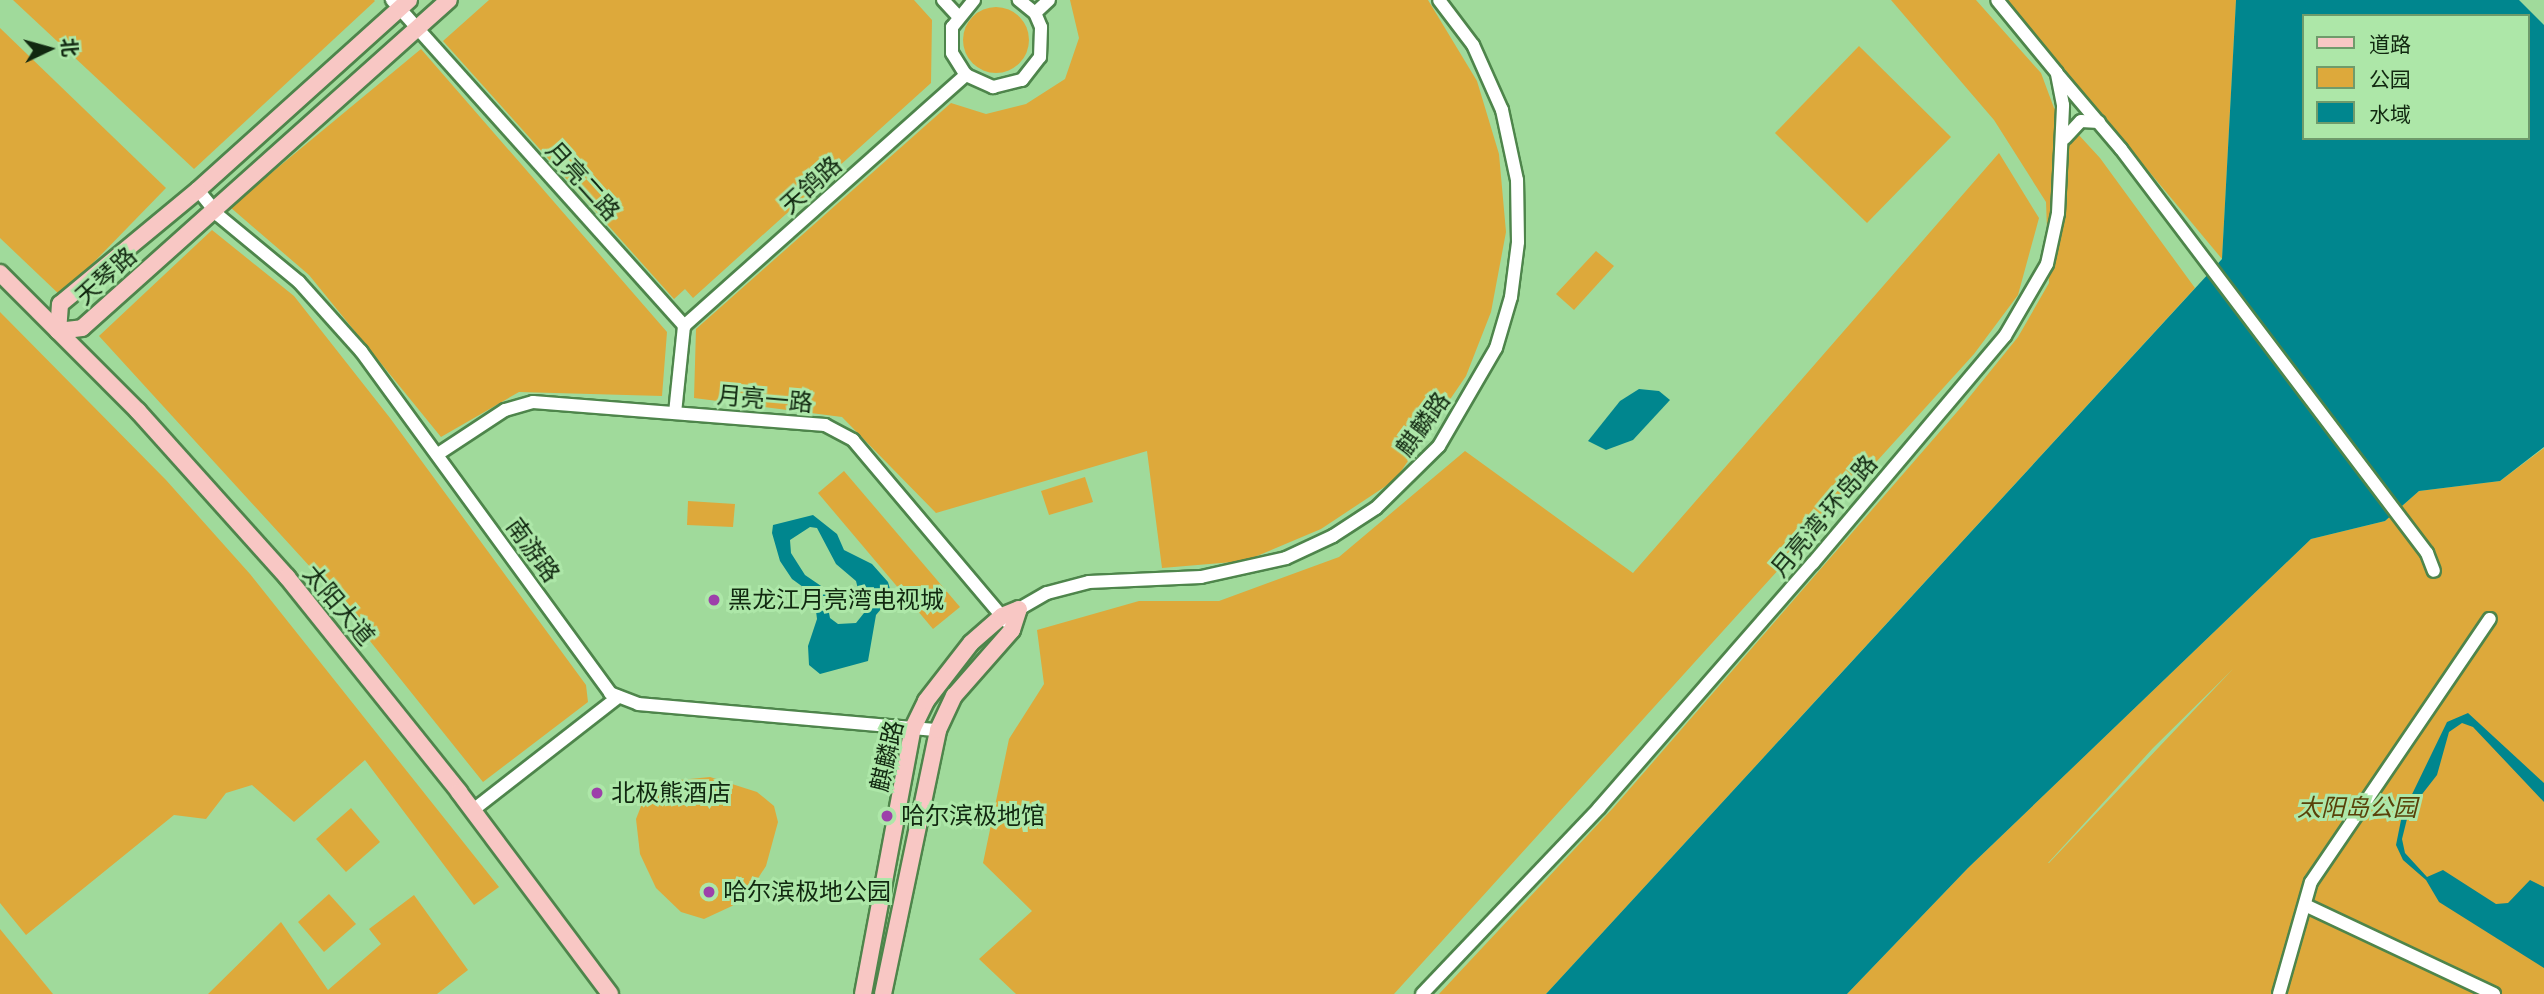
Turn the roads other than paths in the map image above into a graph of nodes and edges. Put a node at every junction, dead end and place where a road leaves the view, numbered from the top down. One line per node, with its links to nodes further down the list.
1 (449, 0): 11 (main road, 天琴路)
2 (943, 0): 10 (street)
3 (974, 0): 10 (street)
4 (1019, 0): 9 (street)
5 (1049, 0): 9 (street)
6 (1439, 0): 24 (street, 麒麟路)
7 (1997, 0): 12 (street)
8 (400, 3): 11 (street, 月亮二路); 16 (main road, 天琴路)
9 (1035, 13): 13 (street)
10 (957, 15): 13 (street)
11 (417, 29): 17 (main road, 天琴路); 19 (street, 月亮二路)
12 (2057, 73): 14 (street); 15 (street, 月亮湾·环岛路)
13 (966, 75): 19 (street, 天鸽路)
14 (2099, 122): 15 (street); 23 (street)
15 (2065, 138): 35 (street, 月亮湾·环岛路)
16 (198, 190): 17 (street, 南游路); 20 (main road, 天琴路)
17 (213, 209): 20 (main road, 天琴路); 22 (street, 南游路)
18 (0, 273): 20 (main road, 太阳大道)
19 (684, 326): 21 (street)
20 (58, 331): 30 (main road, 太阳大道)
21 (675, 413): 22 (street, 月亮一路); 26 (street, 月亮一路)
22 (438, 454): 27 (street, 南游路)
23 (2434, 571)
24 (1019, 609): 26 (main road, 麒麟路)
25 (2490, 619): 31 (street)
26 (1007, 623): 28 (main road, 麒麟路); 29 (main road, 麒麟路)
27 (618, 697): 28 (street); 30 (street)
28 (913, 728): 29 (street); 33 (main road, 麒麟路)
29 (938, 730): 34 (main road, 麒麟路)
30 (473, 810): 32 (main road, 太阳大道)
31 (2305, 905): 36 (street); 37 (street)
32 (610, 994)
33 (863, 994)
34 (883, 994)
35 (1422, 994)
36 (2279, 994)
37 (2494, 994)

